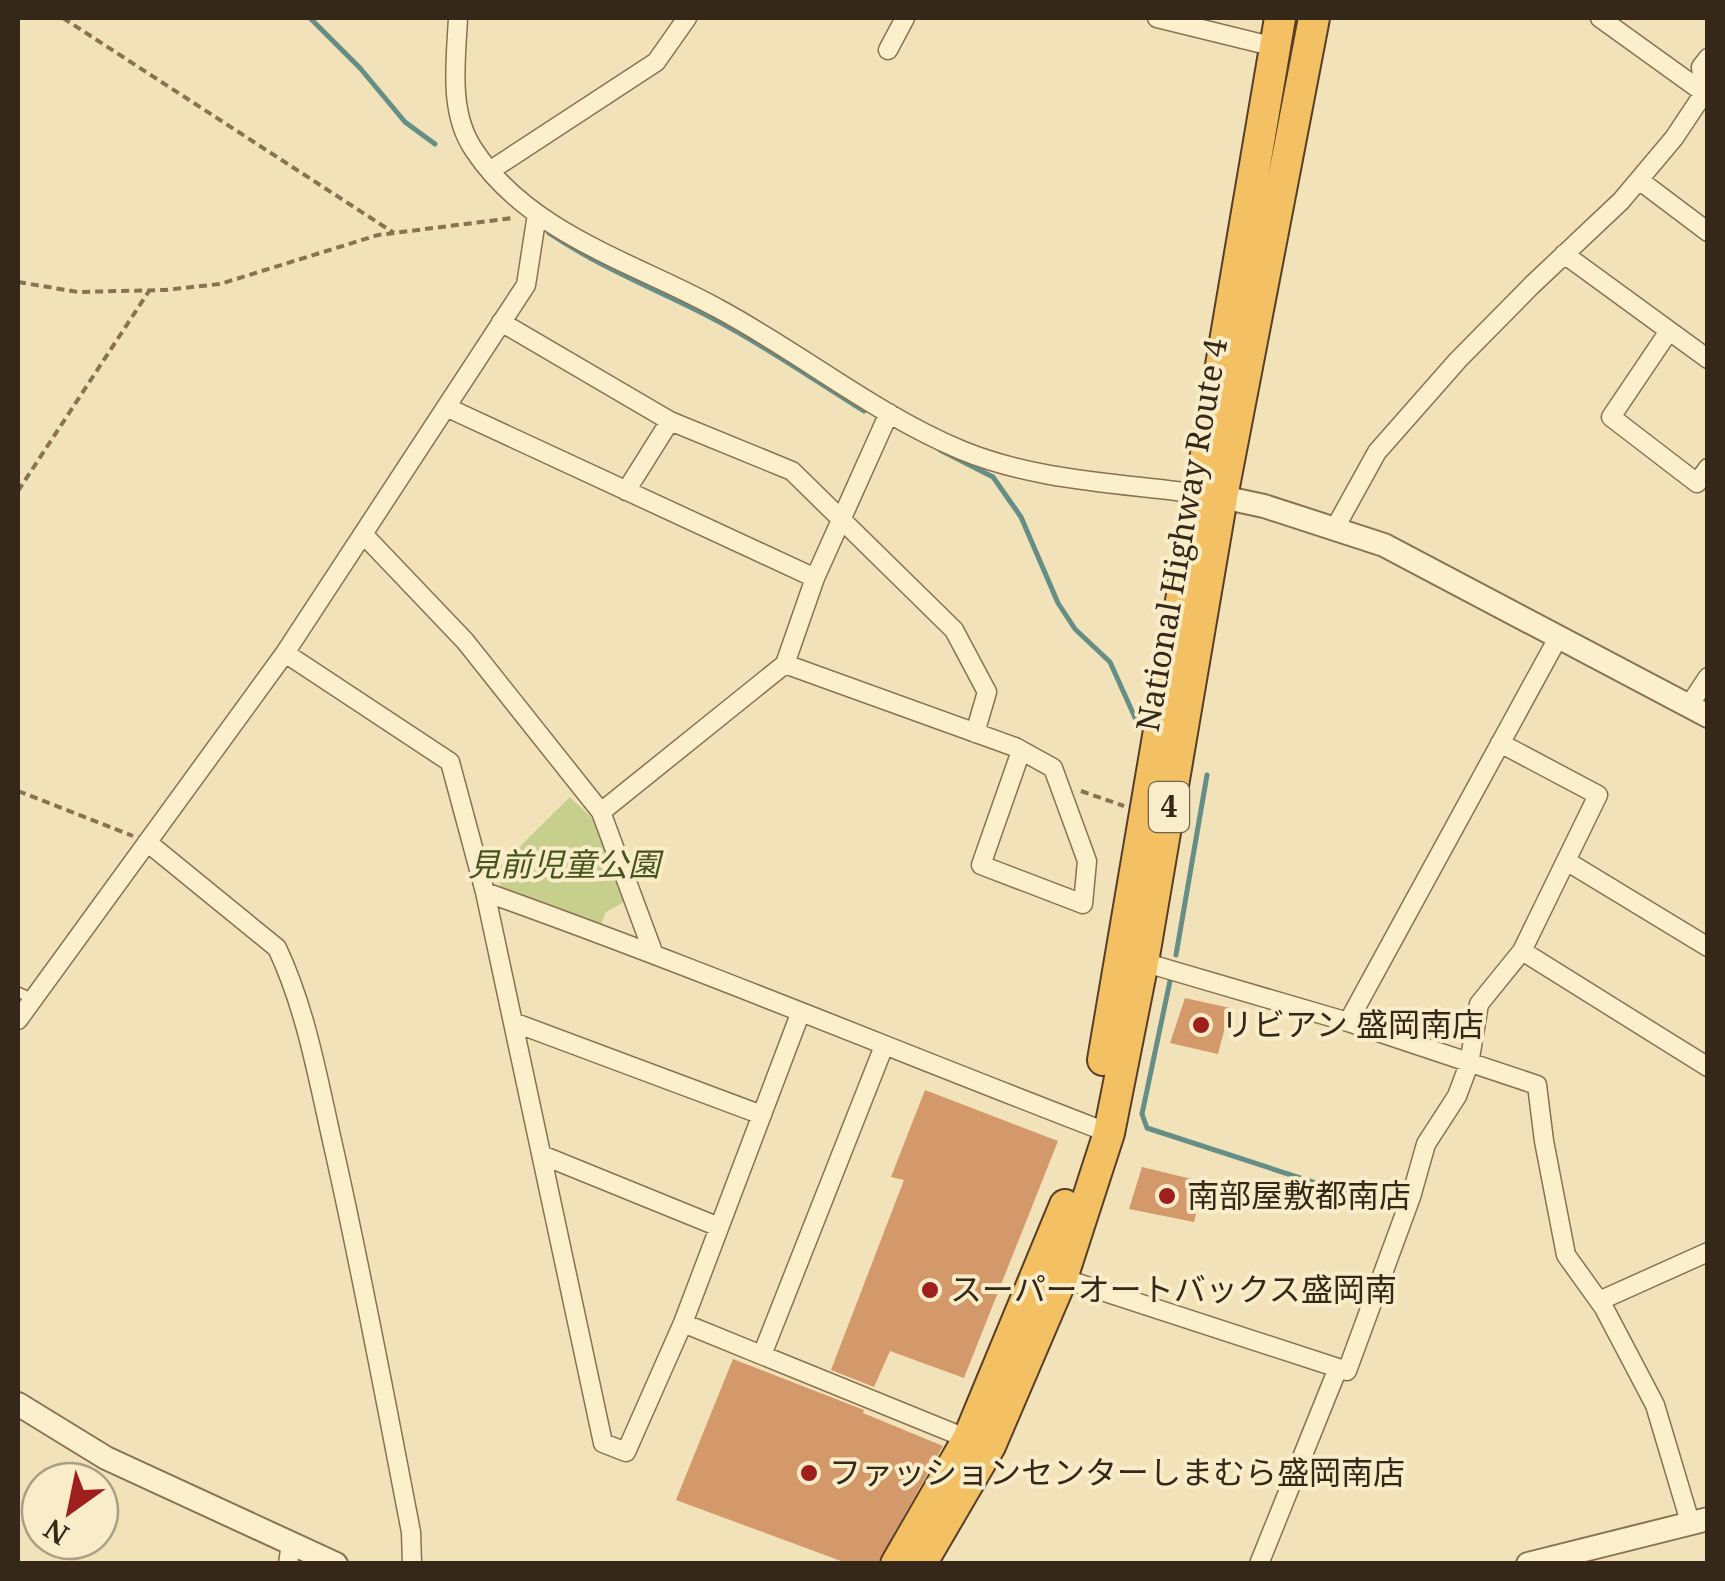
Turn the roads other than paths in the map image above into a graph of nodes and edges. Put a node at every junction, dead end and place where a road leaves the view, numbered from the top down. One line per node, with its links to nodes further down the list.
1 (458, 18): 11 (street)
2 (687, 18): 11 (street)
3 (904, 18): 8 (street)
4 (1158, 18): 7 (street)
5 (1314, 18): 24 (highway, National Highway Route 4 / 4)
6 (1600, 18): 10 (street)
7 (1277, 32): 24 (highway, National Highway Route 4 / 4)
8 (888, 50)
9 (1708, 58): 10 (street)
10 (1706, 94): 12 (street)
11 (491, 170): 13 (street)
12 (1639, 180): 14 (street); 15 (street)
13 (537, 214): 16 (street); 20 (street)
14 (1708, 232)
15 (1564, 254): 17 (street); 26 (street)
16 (501, 322): 19 (street); 21 (street)
17 (1668, 330): 18 (street); 22 (street)
18 (1705, 351)
19 (446, 407): 23 (street); 27 (street)
20 (889, 413): 24 (street); 25 (street)
21 (670, 421): 23 (street); 25 (street)
22 (1708, 468)
23 (626, 490): 28 (street)
24 (1210, 495): 26 (street); 44 (highway, National Highway Route 4 / 4); 54 (highway, National Highway Route 4 / 4)
25 (841, 519): 28 (street); 34 (street)
26 (1335, 528): 29 (street)
27 (363, 534): 30 (street); 37 (street)
28 (815, 578): 31 (street)
29 (1560, 636): 33 (street); 35 (street)
30 (285, 653): 38 (street); 40 (street)
31 (785, 664): 34 (street); 37 (street)
32 (1708, 677): 33 (street)
33 (1699, 710)
34 (975, 733): 36 (street)
35 (1500, 743): 39 (street); 49 (street)
36 (1021, 750): 36 (street)
37 (601, 812): 43 (street)
38 (147, 842): 45 (street); 68 (street)
39 (1568, 862): 41 (street); 42 (street)
40 (485, 892): 43 (street); 48 (street)
41 (1708, 947)
42 (1522, 950): 51 (street); 52 (street)
43 (654, 952): 46 (street)
44 (1143, 962): 49 (street); 54 (highway, National Highway Route 4 / 4)
45 (25, 995): 47 (street)
46 (800, 1014): 50 (street); 53 (street)
47 (18, 1020)
48 (513, 1022): 53 (street); 55 (street)
49 (1348, 1022): 51 (street)
50 (884, 1046): 54 (street); 61 (street)
51 (1469, 1064): 59 (street); 62 (street)
52 (1708, 1066)
53 (762, 1114): 56 (street)
54 (1101, 1130): 58 (highway, National Highway Route 4 / 4); 64 (highway, National Highway Route 4 / 4)
55 (542, 1155): 56 (street); 60 (street)
56 (720, 1228): 60 (street)
57 (1708, 1252): 59 (street)
58 (1062, 1278): 62 (street); 70 (highway, National Highway Route 4 / 4)
59 (1599, 1301): 65 (street)
60 (683, 1323): 61 (street)
61 (762, 1355): 64 (street)
62 (1338, 1368): 71 (street)
63 (18, 1404): 66 (street)
64 (968, 1439): 69 (highway, National Highway Route 4 / 4)
65 (1699, 1521): 72 (street)
66 (290, 1554): 67 (street)
67 (336, 1564)
68 (412, 1564)
69 (896, 1564)
70 (921, 1564)
71 (1259, 1564)
72 (1528, 1564)

